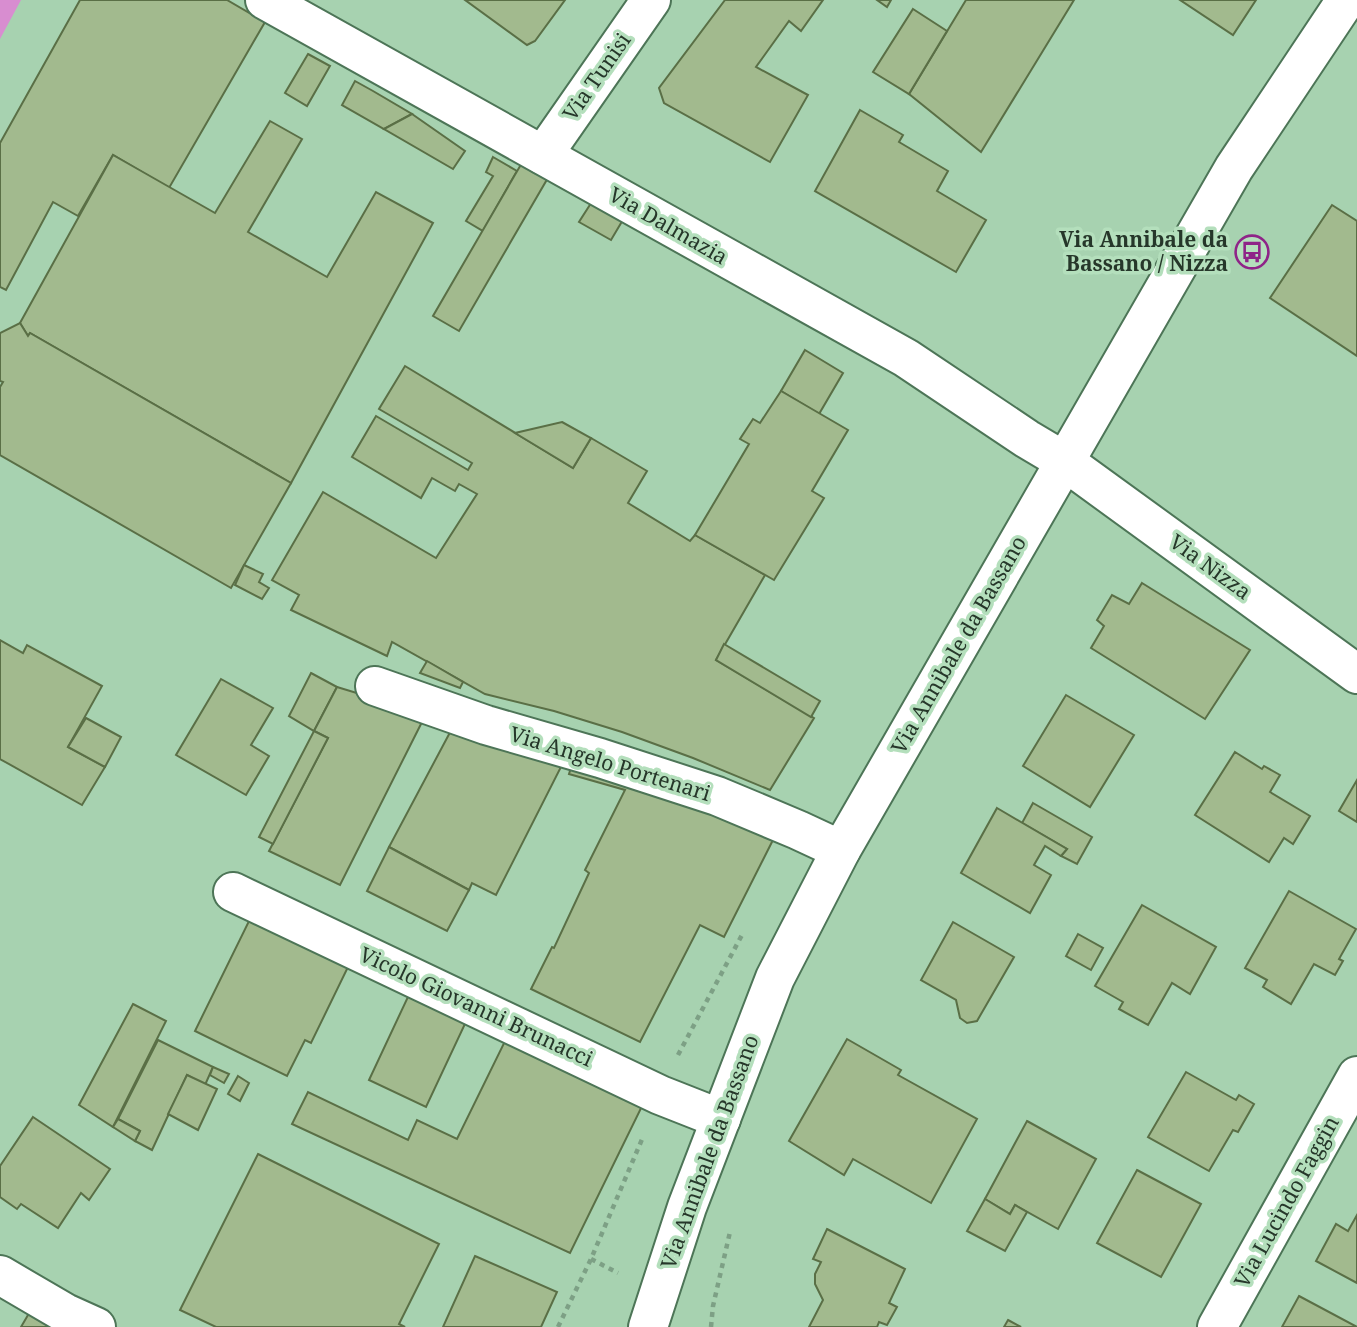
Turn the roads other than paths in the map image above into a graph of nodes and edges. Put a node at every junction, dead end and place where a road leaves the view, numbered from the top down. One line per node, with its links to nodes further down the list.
1 (265, 0): 4 (street, Via Dalmazia)
2 (651, 0): 4 (street, Via Tunisi)
3 (1346, 0): 5 (street, Via Annibale da Bassano)
4 (543, 155): 5 (street, Via Dalmazia)
5 (1064, 461): 6 (street, Via Nizza); 8 (street, Via Annibale da Bassano)
6 (1357, 674)
7 (375, 686): 8 (street, Via Angelo Portenari)
8 (841, 850): 11 (street, Via Annibale da Bassano)
9 (233, 891): 11 (street, Vicolo Giovanni Brunacci)
10 (1357, 1076): 15 (street, Via Lucindo Faggin)
11 (720, 1119): 14 (street, Via Annibale da Bassano)
12 (0, 1275): 13 (street)
13 (96, 1327)
14 (648, 1327)
15 (1217, 1327)

